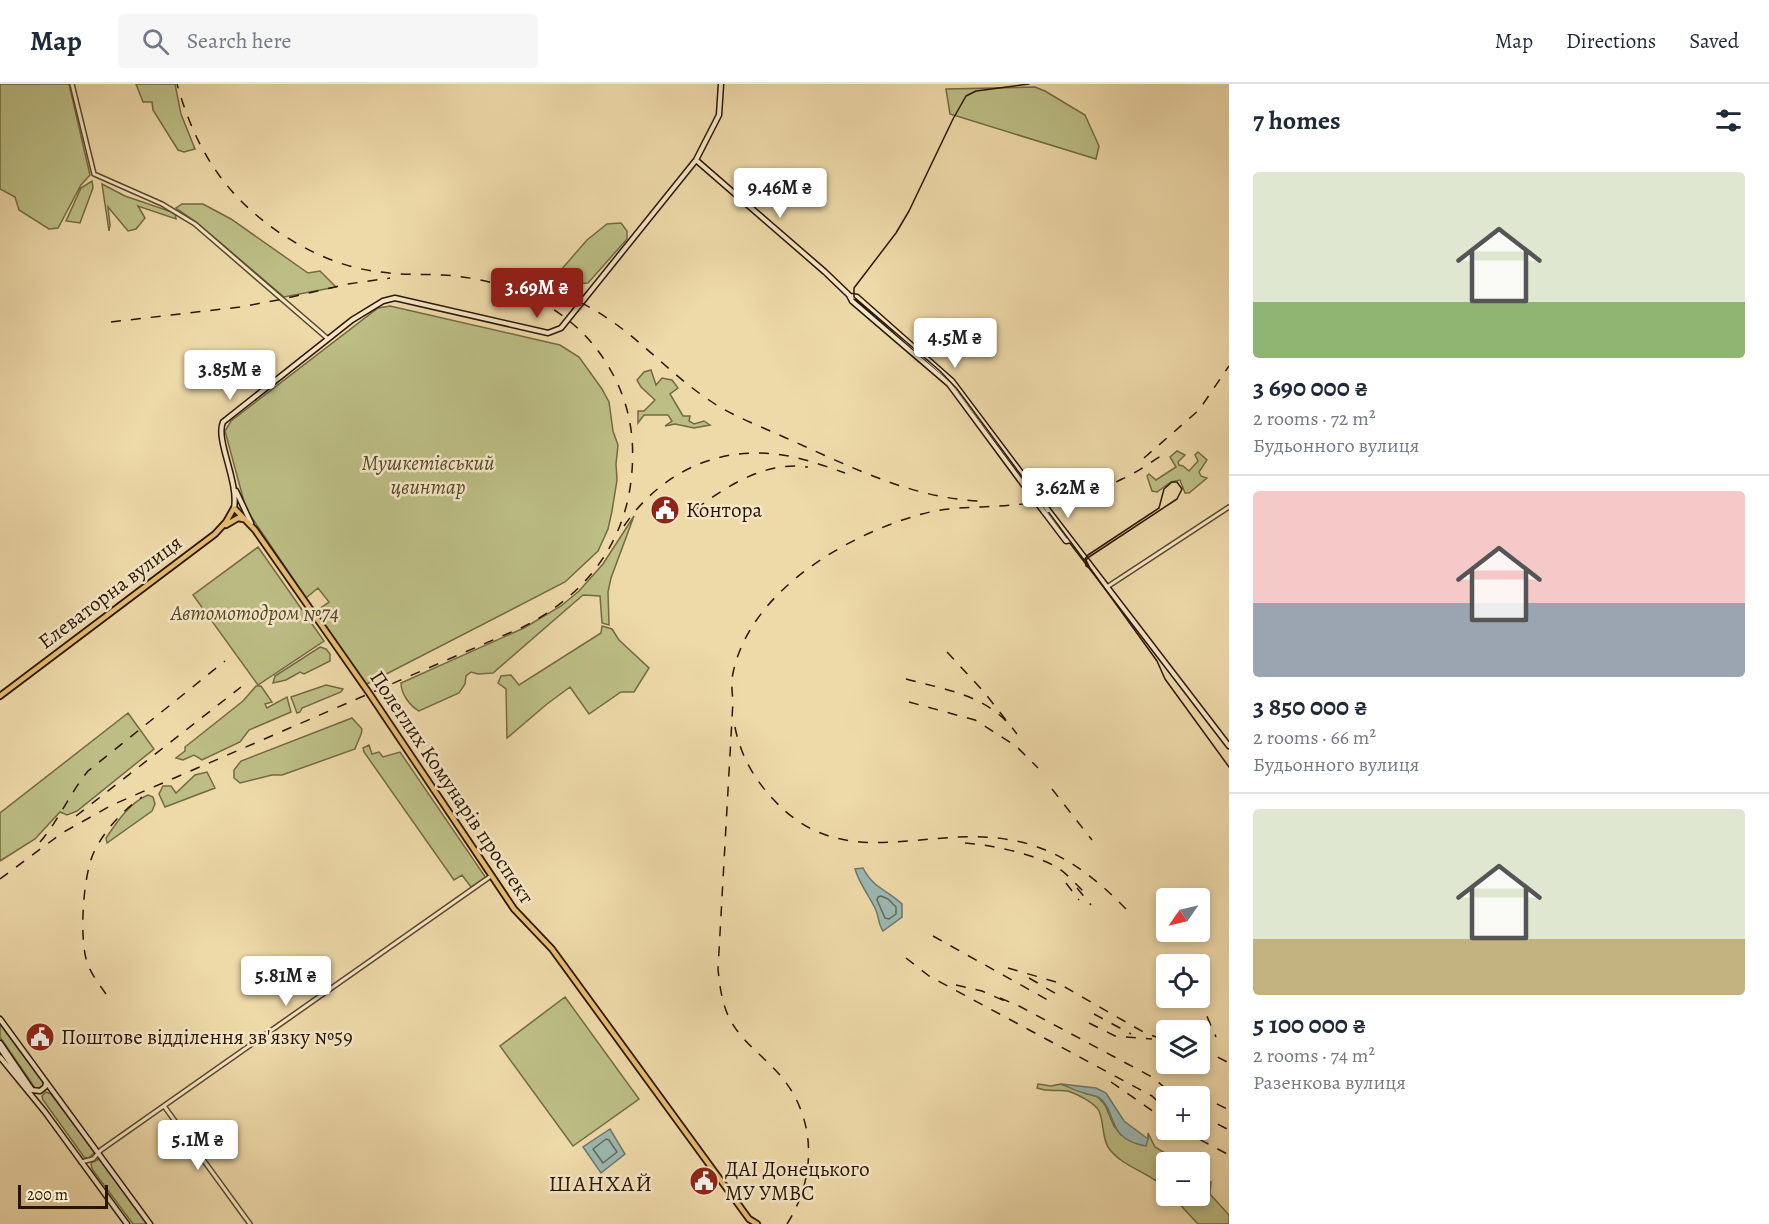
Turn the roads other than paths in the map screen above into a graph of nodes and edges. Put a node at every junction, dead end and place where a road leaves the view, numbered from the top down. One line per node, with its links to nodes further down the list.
1 (72, 84): 4 (street)
2 (721, 84): 3 (main road)
3 (696, 160): 4 (main road); 10 (main road, bridge)
4 (327, 338): 5 (main road)
5 (235, 486): 7 (main road); 8 (main road)
6 (1229, 507): 10 (street)
7 (234, 508): 8 (main road, Полеглих Комунарів проспект); 9 (main road, Елеваторна вулиця)
8 (251, 524): 9 (main road); 13 (main road, Полеглих Комунарів проспект)
9 (222, 528): 11 (main road, Елеваторна вулиця)
10 (1107, 587): 12 (main road)
11 (0, 696)
12 (1229, 746)
13 (491, 876): 18 (street); 25 (main road, Полеглих Комунарів проспект)
14 (0, 1021): 17 (main road)
15 (0, 1046): 17 (main road); 19 (main road)
16 (0, 1056): 19 (main road)
17 (46, 1083): 20 (main road)
18 (164, 1106): 20 (street); 24 (street)
19 (45, 1112): 21 (main road)
20 (99, 1154): 21 (street); 23 (main road)
21 (81, 1162): 22 (main road)
22 (127, 1224)
23 (150, 1224)
24 (250, 1224)
25 (755, 1224)

